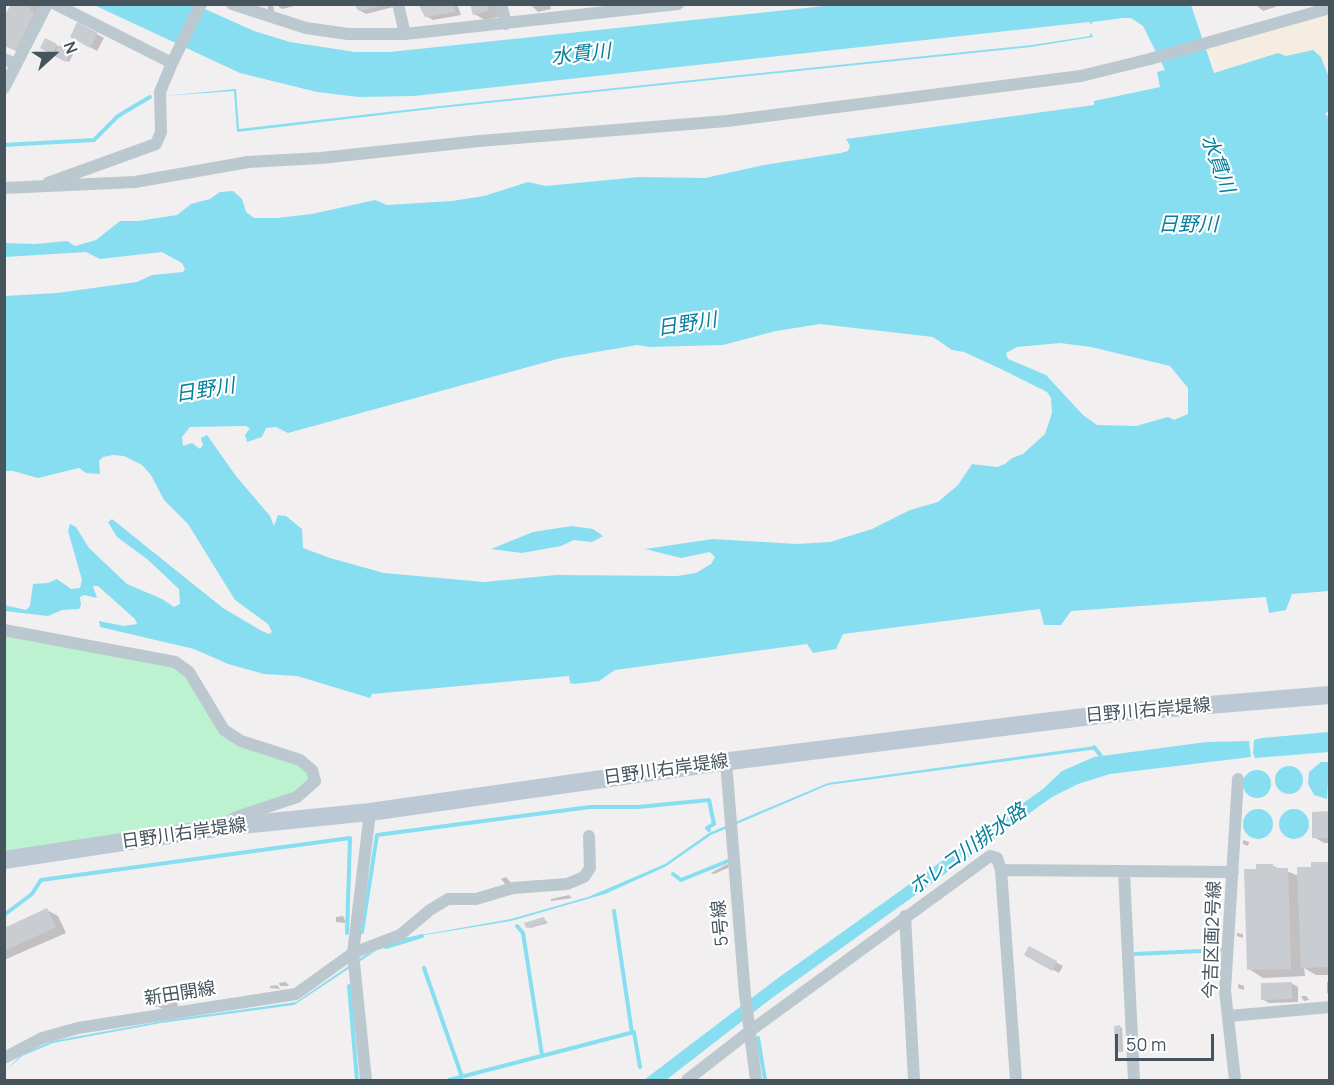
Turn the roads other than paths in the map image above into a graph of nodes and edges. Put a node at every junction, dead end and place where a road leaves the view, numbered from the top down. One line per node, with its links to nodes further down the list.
1 (47, 4): 11 (street)
2 (54, 4): 12 (street)
3 (201, 4): 12 (street)
4 (232, 4): 10 (street)
5 (398, 4): 10 (street)
6 (501, 4): 9 (street)
7 (678, 4): 9 (street)
8 (1329, 8): 14 (street)
9 (506, 24): 10 (street)
10 (405, 34)
11 (10, 62): 13 (street)
12 (171, 63): 14 (street)
13 (4, 88)
14 (42, 186): 15 (street)
15 (4, 188)
16 (4, 630): 21 (street)
17 (1329, 695): 18 (street, 日野川右岸堤線)
18 (726, 762): 20 (street, 日野川右岸堤線); 31 (street, 5号線)
19 (1238, 779): 26 (street, 今吉区画2号線)
20 (370, 812): 21 (street, 日野川右岸堤線); 28 (street)
21 (222, 827): 23 (street, 日野川右岸堤線)
22 (589, 836): 28 (street, 新田開線)
23 (4, 860)
24 (1001, 870): 25 (street); 27 (street); 37 (street)
25 (1124, 872): 26 (street); 38 (street)
26 (1233, 872): 30 (street, 今吉区画2号線)
27 (905, 916): 31 (street); 36 (street)
28 (353, 953): 32 (street, 新田開線); 33 (street)
29 (1329, 1007): 30 (street)
30 (1229, 1016): 39 (street, 今吉区画2号線)
31 (750, 1027): 34 (street); 35 (street, 5号線)
32 (4, 1058)
33 (366, 1080)
34 (687, 1080)
35 (756, 1080)
36 (914, 1080)
37 (1016, 1080)
38 (1134, 1080)
39 (1235, 1080)

